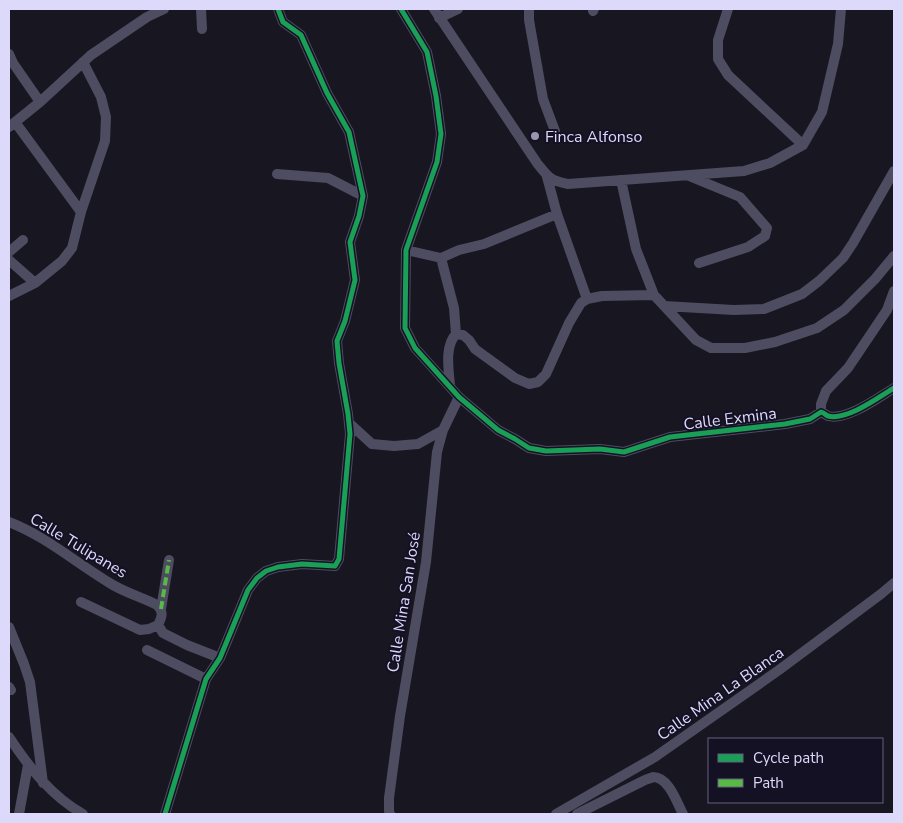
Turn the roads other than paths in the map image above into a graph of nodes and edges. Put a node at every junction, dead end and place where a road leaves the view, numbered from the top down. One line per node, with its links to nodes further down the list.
1 (164, 9): 9 (street)
2 (201, 9): 11 (street)
3 (278, 9): 23 (street)
4 (401, 9): 27 (street, Calle Exmina)
5 (458, 9): 10 (street)
6 (529, 9): 16 (street)
7 (728, 9): 17 (street)
8 (841, 9): 17 (street)
9 (145, 13): 13 (street)
10 (436, 13): 21 (street)
11 (202, 29)
12 (9, 54): 14 (street)
13 (83, 62): 14 (street); 24 (street)
14 (40, 102): 15 (street)
15 (12, 125): 24 (street)
16 (555, 130)
17 (803, 145): 20 (street)
18 (894, 171): 38 (street)
19 (276, 174): 23 (street)
20 (687, 175): 22 (street); 32 (street)
21 (547, 176): 22 (street); 25 (street)
22 (621, 180): 35 (street)
23 (363, 196): 44 (street)
24 (81, 212): 33 (street)
25 (557, 214): 30 (street); 37 (street)
26 (23, 240): 28 (street)
27 (406, 250): 30 (street); 40 (street, Calle Exmina)
28 (9, 252)
29 (894, 256): 38 (street)
30 (441, 258): 39 (street)
31 (9, 260): 33 (street)
32 (700, 263)
33 (35, 283): 36 (street)
34 (894, 291): 43 (street)
35 (654, 295): 37 (street); 38 (street)
36 (9, 296)
37 (587, 299): 39 (street)
38 (664, 306)
39 (456, 334): 40 (street)
40 (450, 386): 42 (street, Calle Exmina)
41 (894, 388): 43 (street, Calle Exmina)
42 (459, 397): 43 (street, Calle Exmina); 45 (street, Calle Mina San José)
43 (821, 412)
44 (349, 423): 45 (street); 54 (street)
45 (443, 430): 62 (street, Calle Mina San José)
46 (9, 522): 50 (street, Calle Tulipanes)
47 (169, 560): 50 (street)
48 (894, 583): 63 (street, Calle Mina La Blanca)
49 (81, 602): 51 (street)
50 (161, 609): 51 (street)
51 (158, 625): 54 (street)
52 (9, 627): 58 (street)
53 (147, 650): 55 (street)
54 (220, 658): 55 (street)
55 (206, 679): 61 (street)
56 (9, 737): 57 (street)
57 (28, 765): 58 (street); 59 (street)
58 (43, 782): 60 (street)
59 (19, 814)
60 (83, 814)
61 (165, 814)
62 (390, 814)
63 (556, 814)
64 (577, 814): 65 (street)
65 (683, 814)

